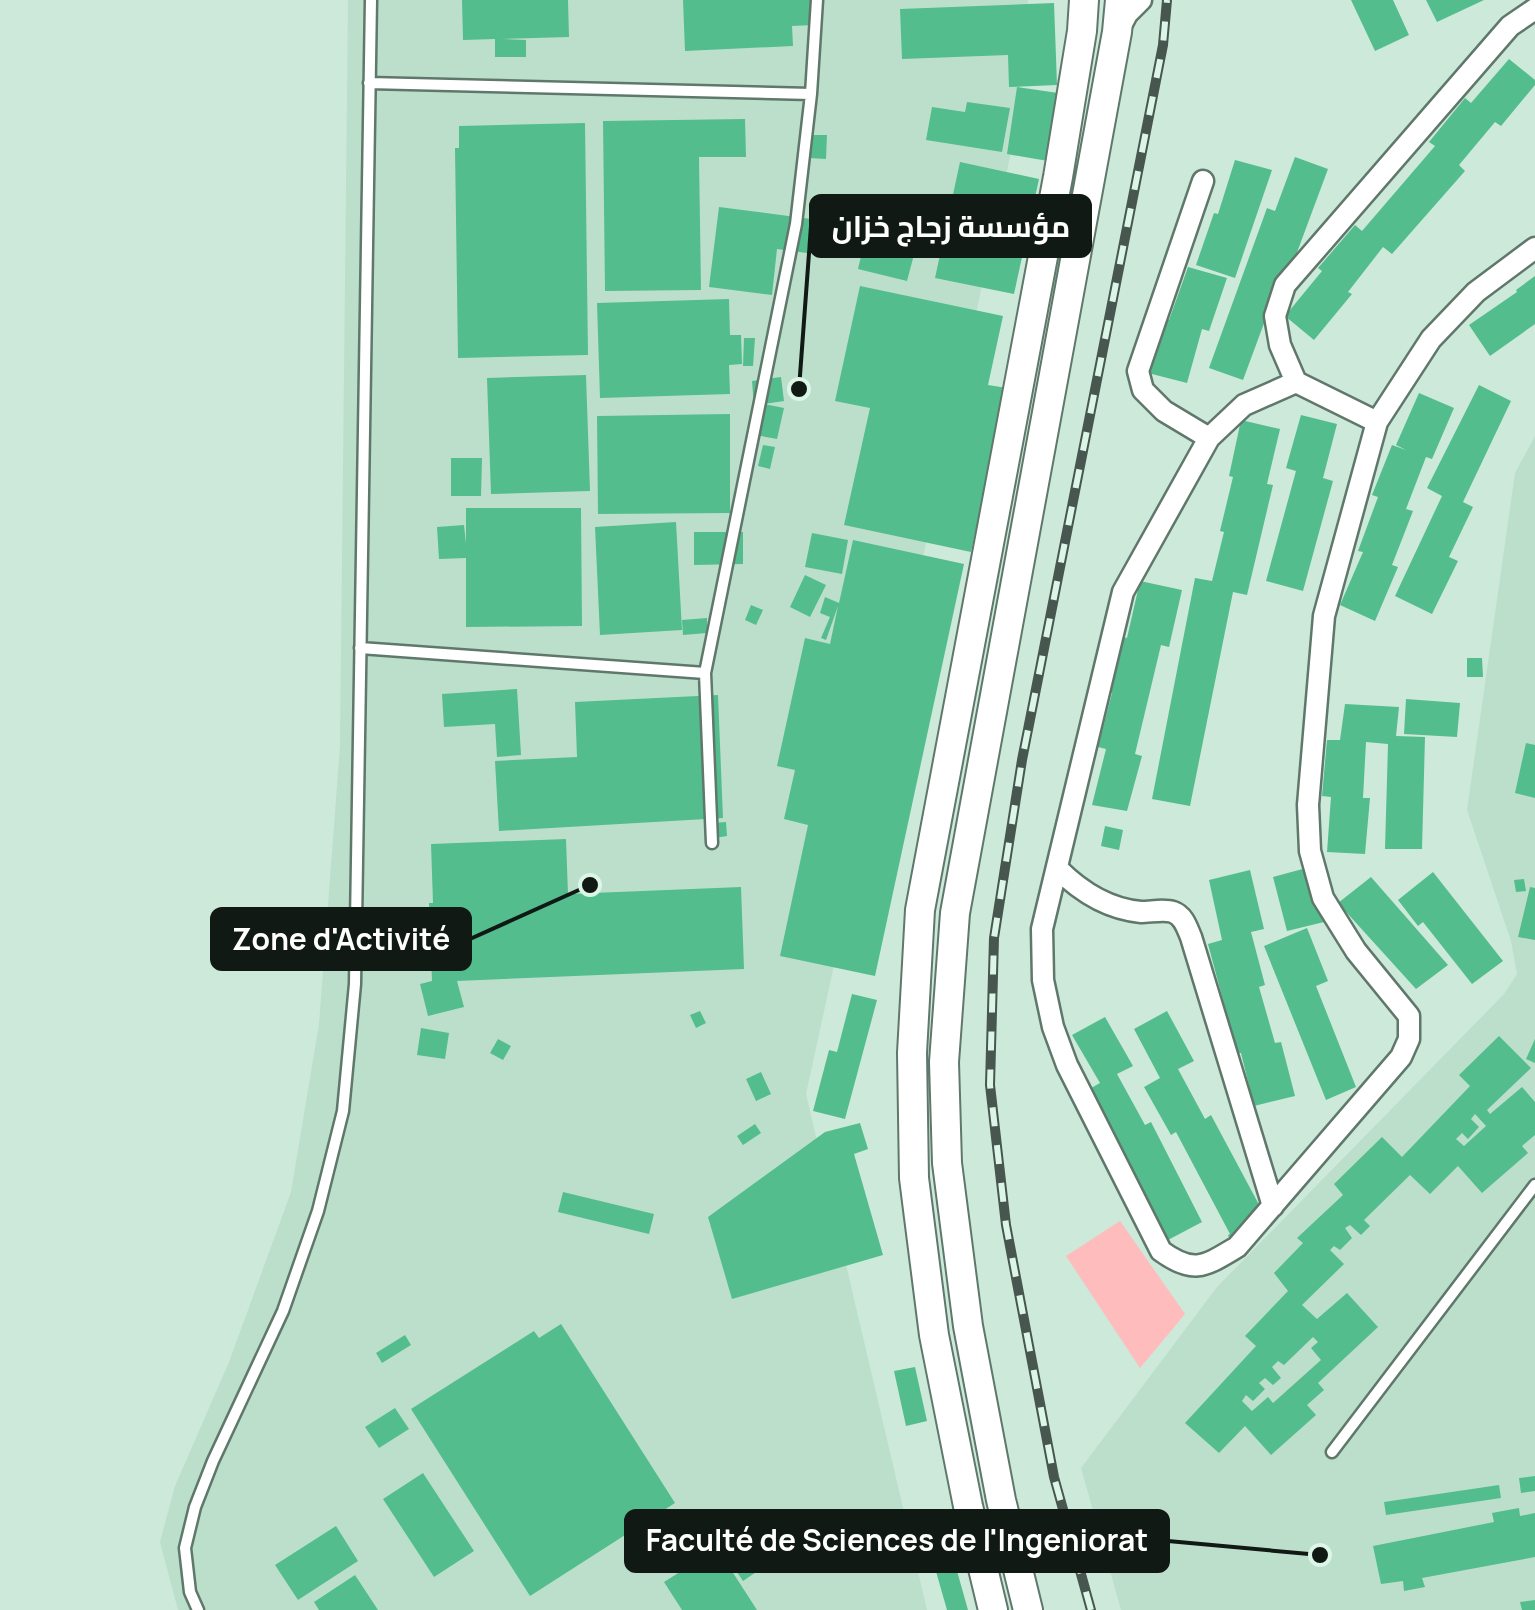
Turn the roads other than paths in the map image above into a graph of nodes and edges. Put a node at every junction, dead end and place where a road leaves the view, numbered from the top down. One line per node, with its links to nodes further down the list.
1 (370, 0): 8 (lane)
2 (817, 0): 9 (lane)
3 (1084, 0): 23 (main road)
4 (1120, 0): 7 (main road)
5 (1141, 0): 7 (street)
6 (1535, 9): 12 (street)
7 (1118, 32): 24 (main road)
8 (369, 83): 9 (lane); 15 (lane)
9 (811, 94): 16 (lane)
10 (1203, 181): 14 (street)
11 (1535, 248): 13 (street)
12 (1296, 382): 13 (street); 14 (street)
13 (1377, 422): 20 (street)
14 (1209, 438): 18 (street)
15 (360, 648): 16 (lane); 22 (lane)
16 (704, 673): 17 (lane)
17 (712, 843)
18 (1058, 869): 20 (street); 20 (street)
19 (1535, 1184): 21 (lane)
20 (1273, 1206)
21 (1332, 1452)
22 (198, 1610)
23 (993, 1610)
24 (1028, 1610)

